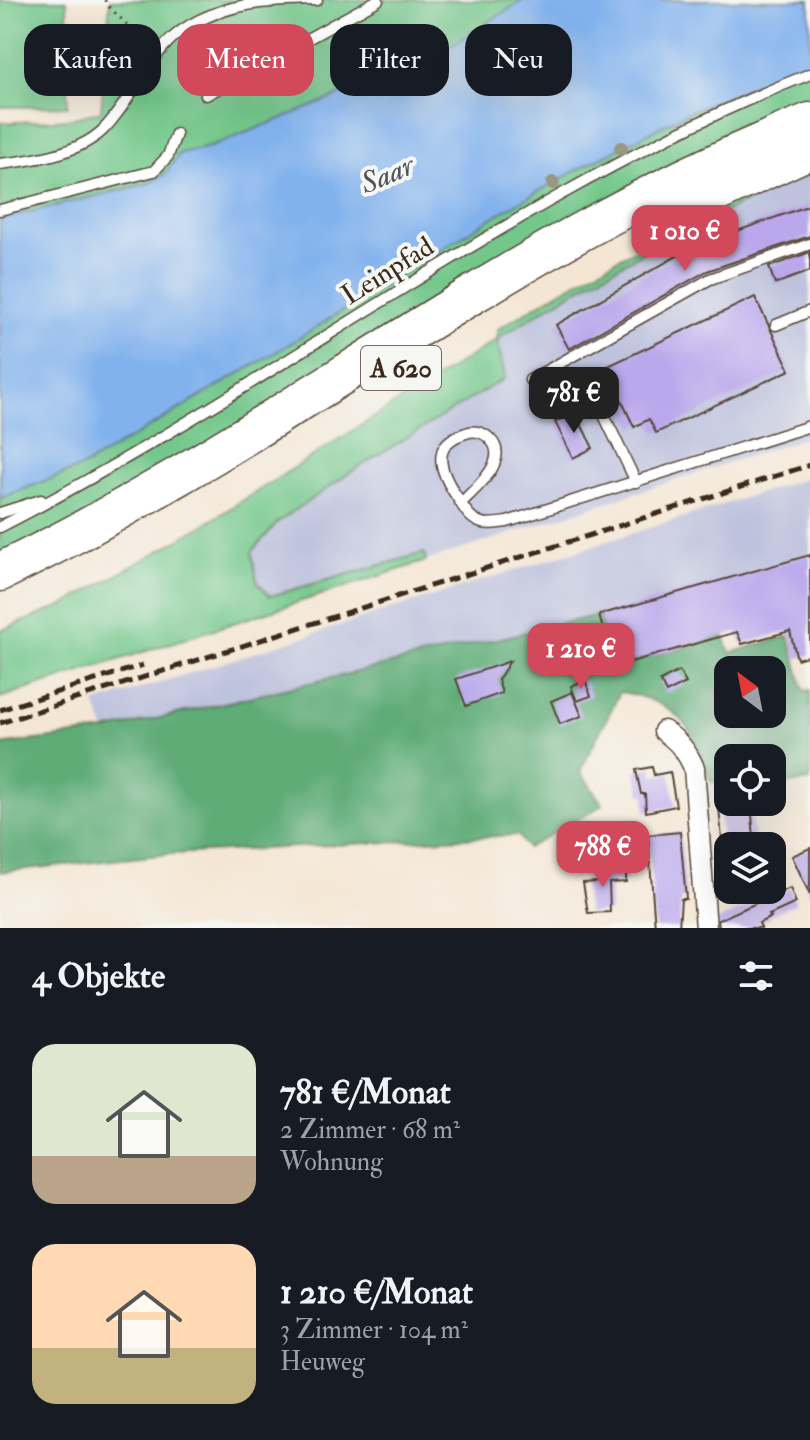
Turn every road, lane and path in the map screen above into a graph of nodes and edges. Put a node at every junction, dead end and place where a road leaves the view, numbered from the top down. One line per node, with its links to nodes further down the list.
1 (105, 0): 4 (path)
2 (317, 0): 6 (lane)
3 (378, 0): 5 (lane)
4 (127, 24)
5 (314, 35)
6 (161, 49)
7 (810, 74): 21 (lane, Leinpfad)
8 (129, 96): 12 (lane)
9 (810, 122): 25 (highway, A 620)
10 (176, 134): 13 (lane)
11 (810, 150): 26 (highway, A 620)
12 (0, 164)
13 (0, 210)
14 (810, 244): 17 (lane)
15 (810, 311): 16 (lane)
16 (776, 325)
17 (530, 380)
18 (592, 390): 20 (lane)
19 (810, 426): 20 (lane)
20 (636, 482): 22 (lane)
21 (70, 491): 23 (lane); 24 (lane, Leinpfad)
22 (461, 503): 22 (lane)
23 (0, 513)
24 (0, 527)
25 (0, 572)
26 (0, 599)
27 (664, 731): 28 (street)
28 (706, 928)

